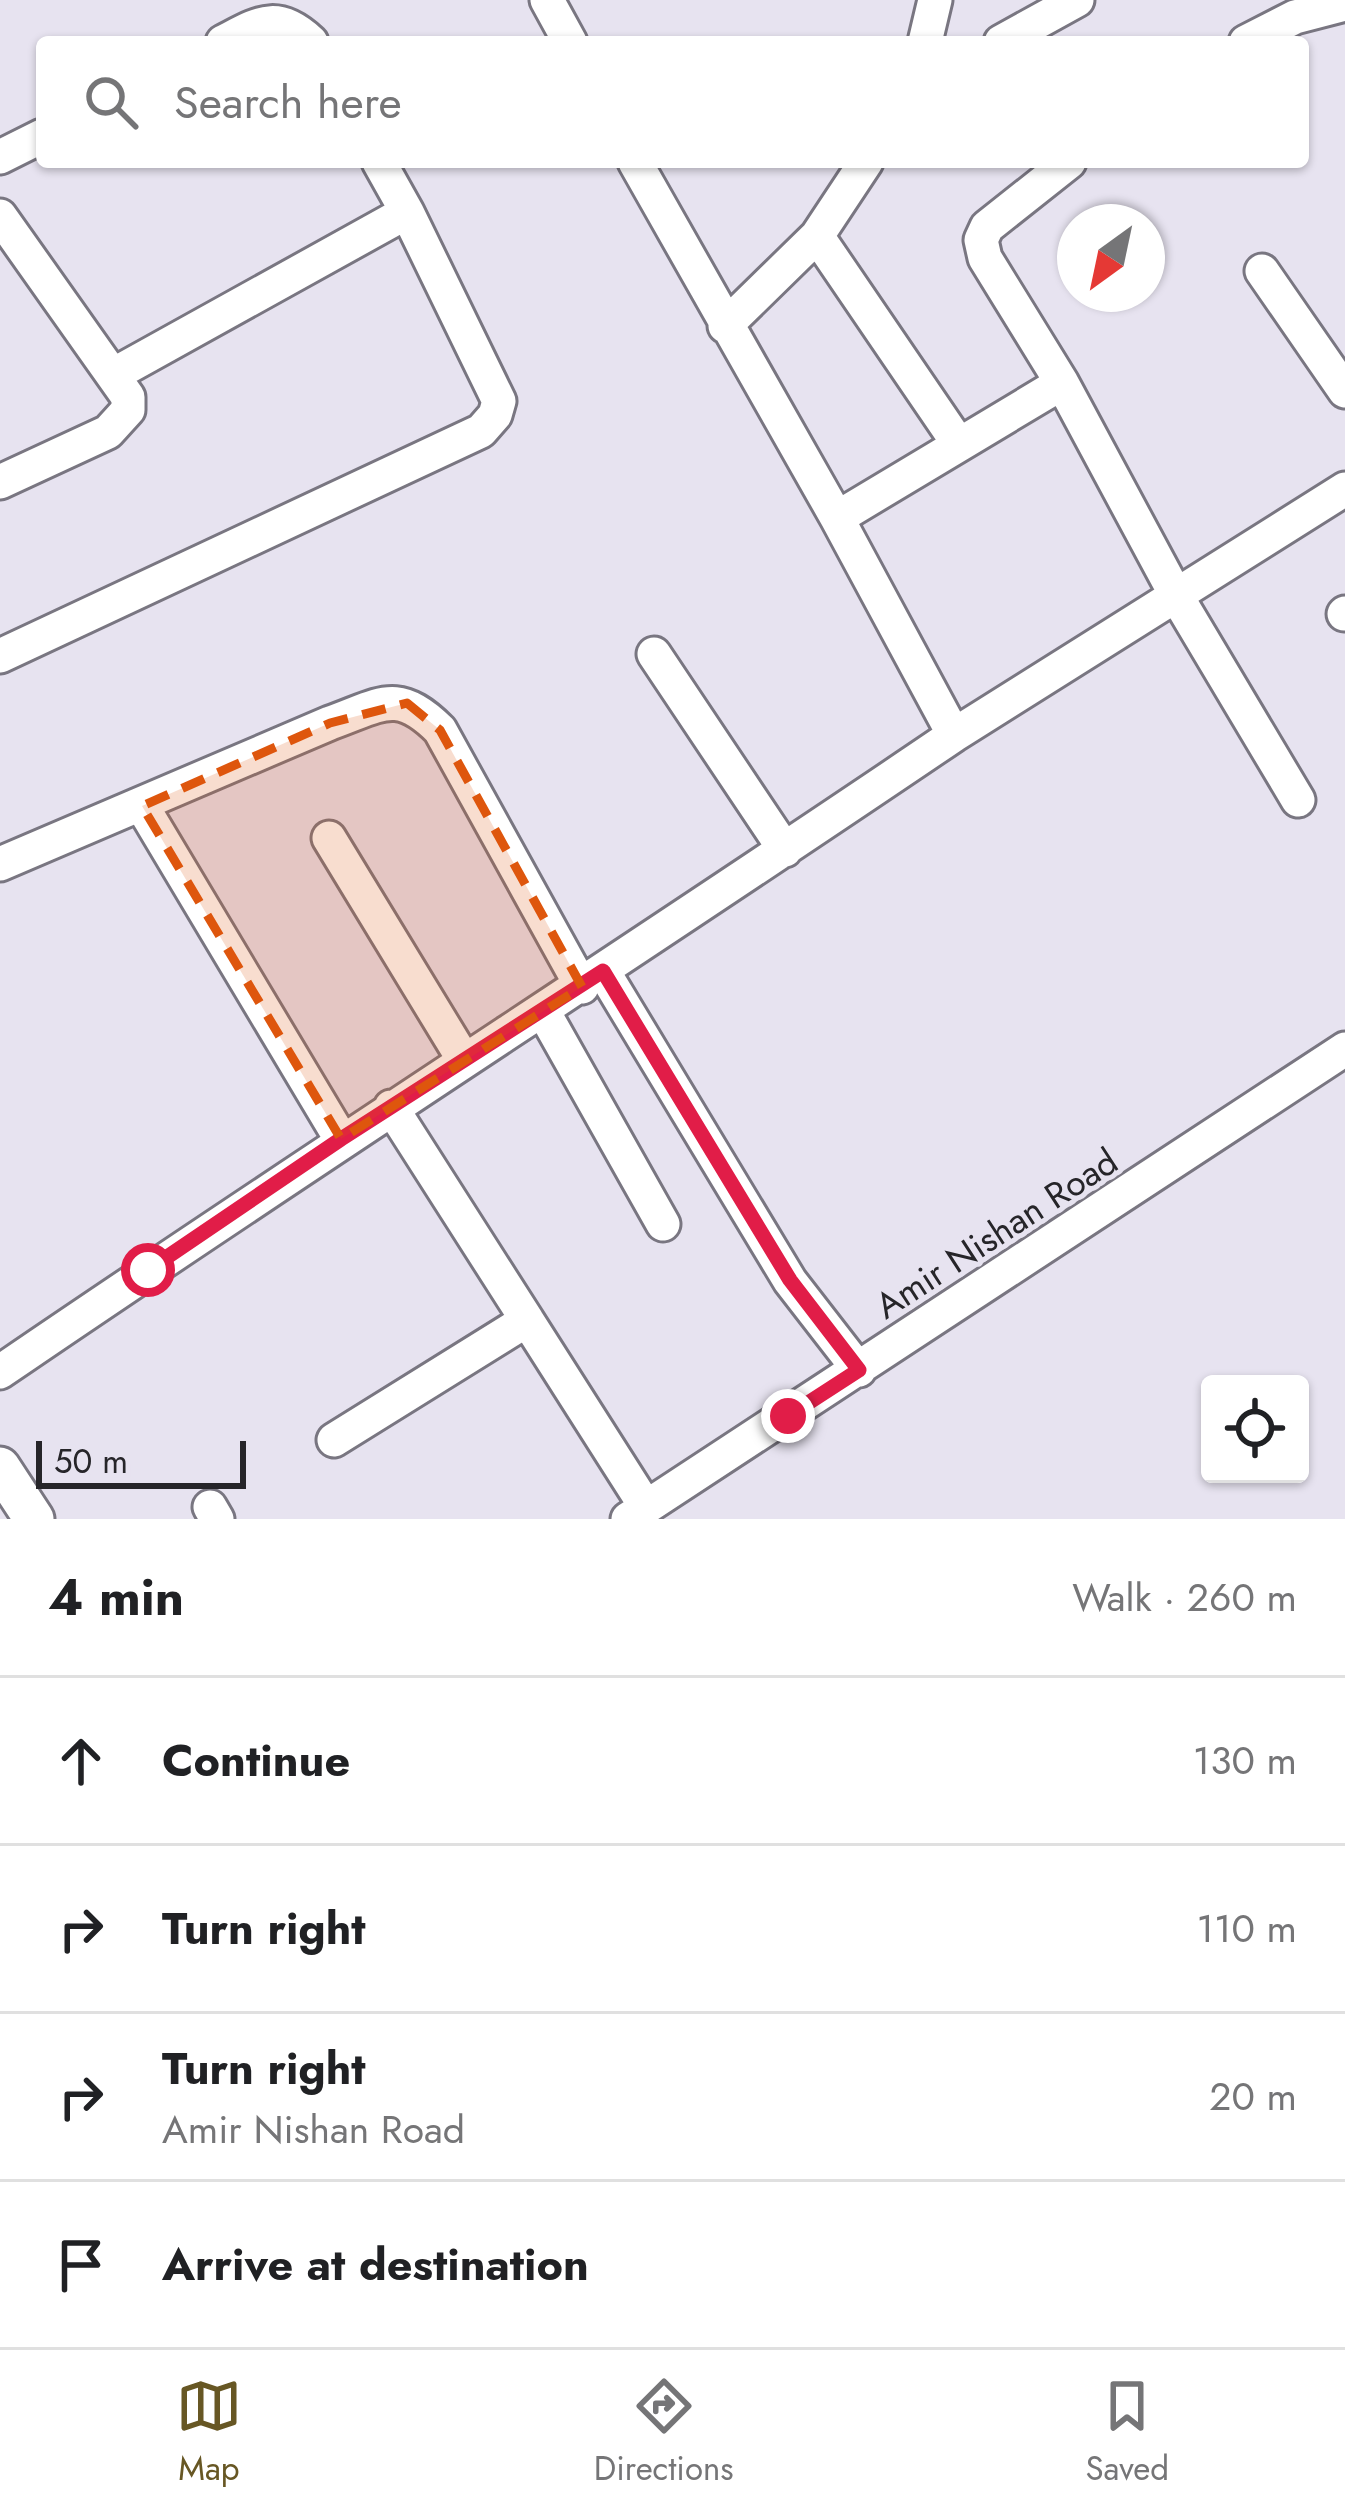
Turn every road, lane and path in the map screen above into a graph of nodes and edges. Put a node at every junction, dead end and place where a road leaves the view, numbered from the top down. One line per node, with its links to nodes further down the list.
1 (547, 0): 7 (street)
2 (935, 0): 8 (street)
3 (1077, 0): 9 (street)
4 (1345, 4): 10 (street)
5 (237, 36): 6 (street)
6 (304, 36)
7 (566, 36)
8 (926, 36)
9 (1011, 36)
10 (1258, 36)
11 (36, 139): 12 (street)
12 (0, 157)
13 (382, 168): 17 (street)
14 (638, 168): 21 (street)
15 (862, 168): 19 (street)
16 (1061, 168): 23 (street)
17 (407, 212): 22 (street); 31 (street)
18 (0, 217): 22 (street)
19 (817, 236): 21 (street); 25 (street)
20 (1262, 272): 24 (street)
21 (725, 326): 28 (street)
22 (113, 375): 26 (street)
23 (1062, 383): 25 (street); 29 (street)
24 (1345, 391)
25 (958, 443): 28 (street)
26 (0, 482)
27 (1345, 489): 29 (street)
28 (836, 518): 32 (street)
29 (1178, 597): 32 (street); 33 (street)
30 (654, 654): 36 (street)
31 (0, 656)
32 (954, 735): 36 (street)
33 (1298, 800)
34 (142, 806): 37 (street); 38 (street); 43 (street)
35 (329, 838): 41 (street)
36 (785, 850): 38 (street)
37 (0, 864)
38 (592, 979): 39 (street); 46 (street)
39 (543, 1011): 41 (street); 44 (street)
40 (1345, 1049): 46 (street, Amir Nishan Road)
41 (464, 1060): 42 (street)
42 (391, 1107): 43 (street); 45 (street)
43 (341, 1139): 47 (street)
44 (663, 1224)
45 (527, 1320): 48 (street); 50 (street)
46 (859, 1370): 50 (street, Amir Nishan Road)
47 (0, 1372)
48 (334, 1439)
49 (0, 1467): 51 (street)
50 (637, 1513)
51 (34, 1519)

